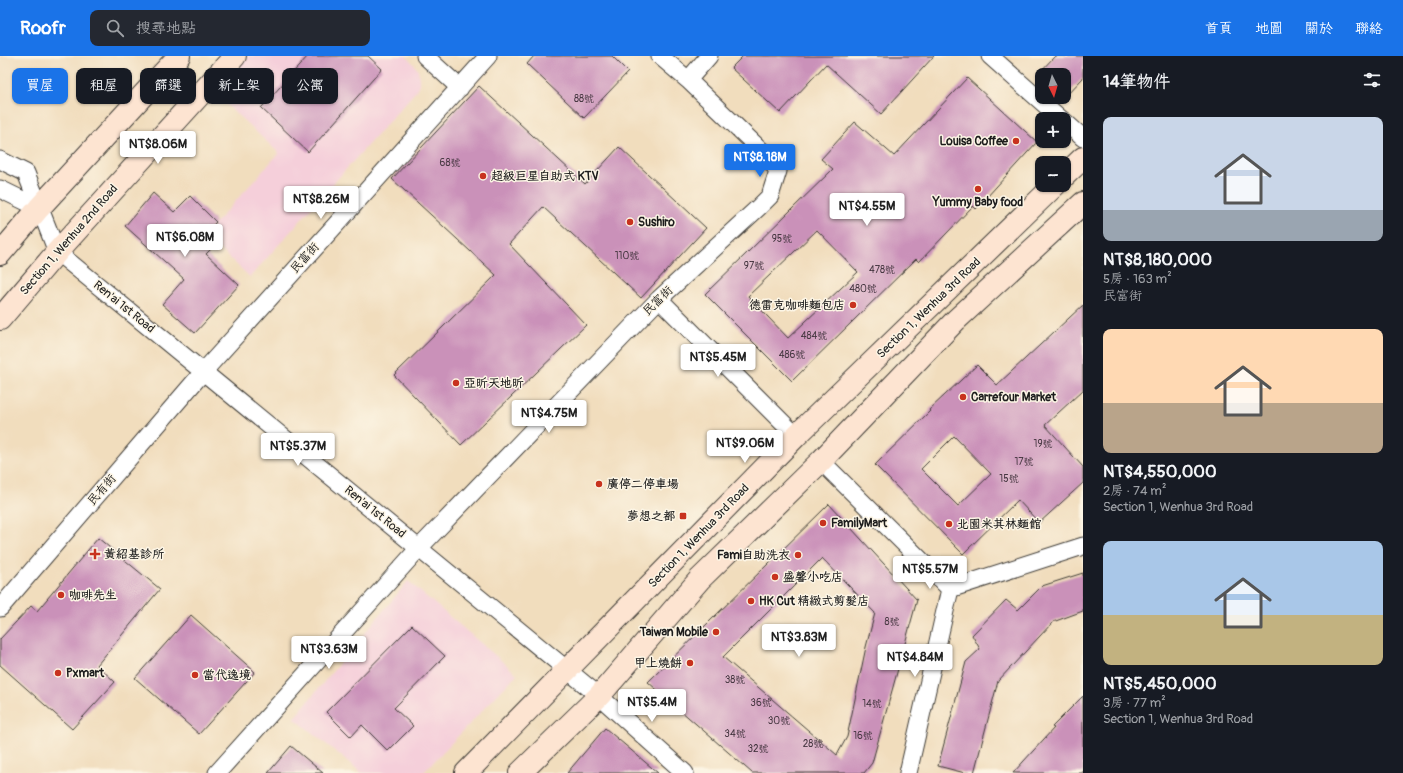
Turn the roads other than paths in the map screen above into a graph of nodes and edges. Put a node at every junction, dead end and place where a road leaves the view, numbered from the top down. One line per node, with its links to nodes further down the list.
1 (179, 56): 19 (street)
2 (235, 56): 20 (street, Section 1, Wenhua 2nd Road)
3 (425, 56): 9 (street)
4 (488, 56): 9 (street, 民富街)
5 (660, 56): 8 (street, 民富街)
6 (709, 56): 8 (street)
7 (990, 56): 10 (street)
8 (688, 80): 22 (street, 民富街)
9 (460, 88): 24 (street, 民富街)
10 (1053, 112)
11 (1071, 127): 12 (street)
12 (1083, 138)
13 (1083, 158): 15 (street)
14 (0, 160): 19 (street, Ren'ai 1st Road)
15 (1071, 169)
16 (0, 189): 19 (street)
17 (1048, 192): 25 (street, Section 1, Wenhua 3rd Road)
18 (1083, 203): 26 (street)
19 (39, 208): 20 (street, Ren'ai 1st Road); 21 (street)
20 (57, 252): 23 (street, Section 1, Wenhua 2nd Road); 24 (street, Ren'ai 1st Road)
21 (0, 254)
22 (659, 299): 25 (street); 28 (street, 民富街)
23 (0, 319)
24 (203, 372): 28 (street, Ren'ai 1st Road); 30 (street, 民有街)
25 (796, 436): 31 (street, Section 1, Wenhua 3rd Road)
26 (821, 461): 29 (street); 32 (street)
27 (1083, 546): 29 (street)
28 (419, 548): 31 (street, Ren'ai 1st Road); 33 (street)
29 (950, 589): 37 (street)
30 (0, 608)
31 (568, 670): 32 (street, Ren'ai 1st Road); 34 (street, Section 1, Wenhua 3rd Road)
32 (599, 696): 35 (street); 36 (street, Ren'ai 1st Road)
33 (217, 773)
34 (466, 773)
35 (520, 773)
36 (685, 773)
37 (908, 773)

